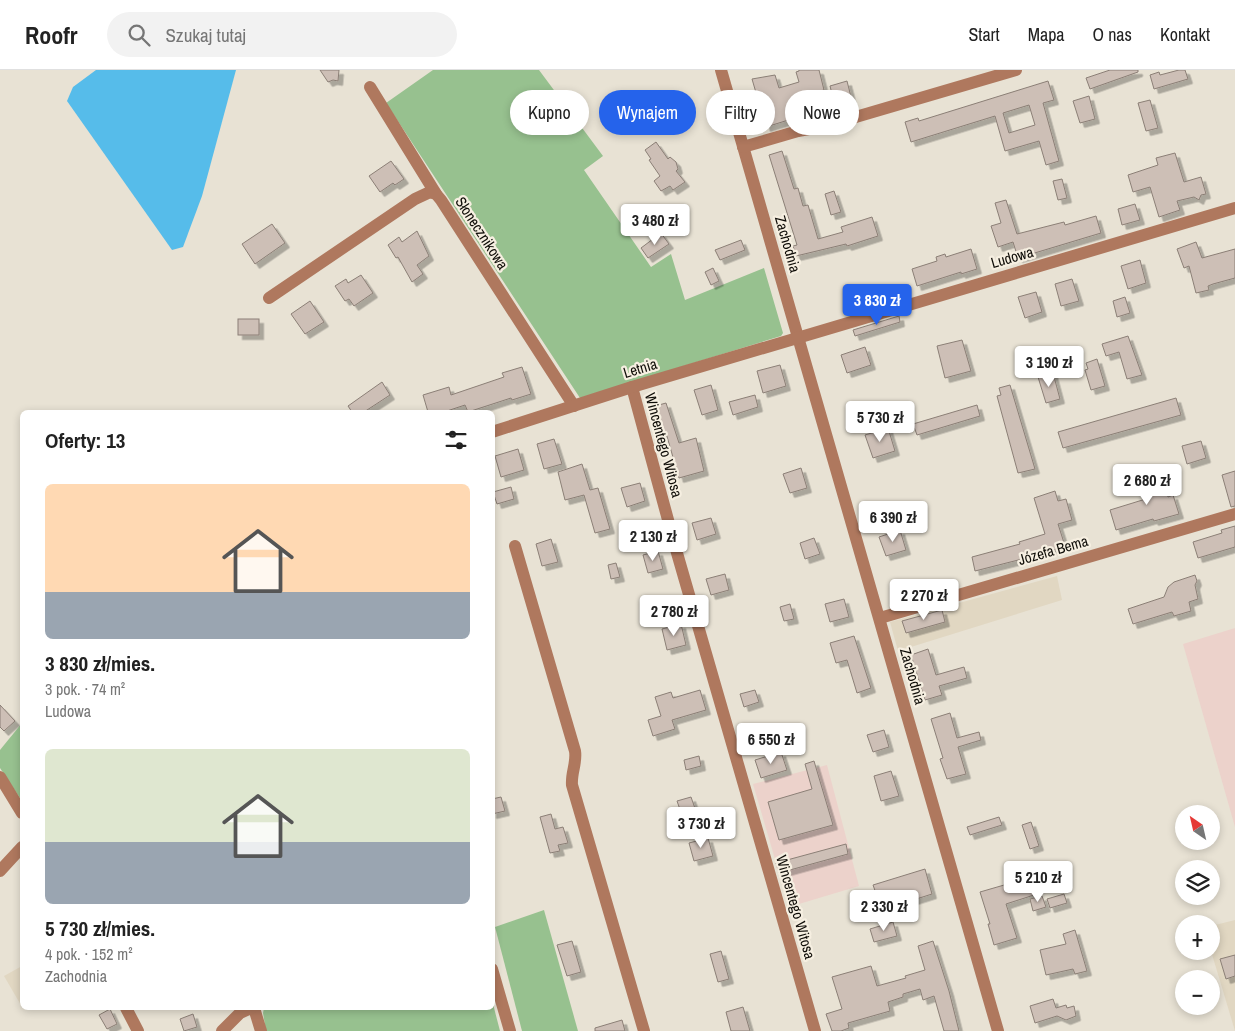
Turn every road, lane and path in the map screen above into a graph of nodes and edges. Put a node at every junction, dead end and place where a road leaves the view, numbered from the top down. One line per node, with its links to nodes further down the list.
1 (721, 70): 4 (street, Zachodnia)
2 (1016, 70): 4 (street)
3 (370, 87): 5 (street)
4 (743, 147): 8 (street, Zachodnia)
5 (436, 194): 7 (street, Słonecznikowa); 10 (street, Słonecznikowa)
6 (1235, 208): 8 (street, Ludowa)
7 (269, 298)
8 (798, 338): 9 (street, Letnia); 14 (street, Zachodnia)
9 (632, 387): 10 (street, Letnia); 28 (street, Wincentego Witosa)
10 (574, 406): 11 (street, Letnia)
11 (495, 431)
12 (1235, 514): 14 (street, Józefa Bema)
13 (515, 546): 27 (street)
14 (880, 618): 29 (street, Zachodnia)
15 (0, 777): 16 (street)
16 (20, 810)
17 (20, 849): 18 (street)
18 (0, 871)
19 (495, 979): 26 (street)
20 (127, 1010): 23 (street)
21 (247, 1010): 24 (street)
22 (255, 1010): 25 (street)
23 (138, 1031)
24 (222, 1031)
25 (261, 1031)
26 (510, 1031)
27 (644, 1031)
28 (815, 1031)
29 (998, 1031)

